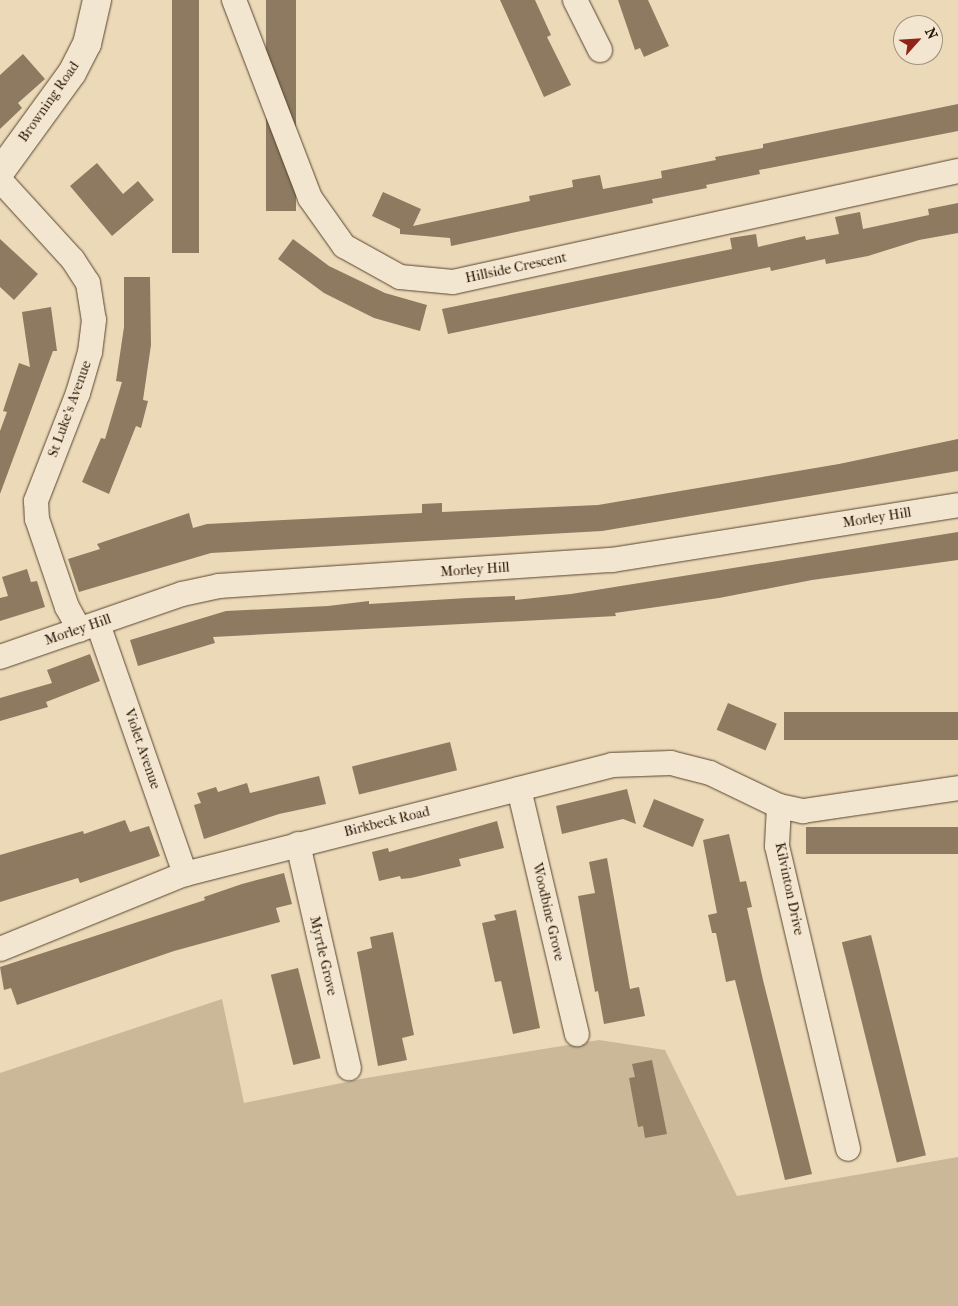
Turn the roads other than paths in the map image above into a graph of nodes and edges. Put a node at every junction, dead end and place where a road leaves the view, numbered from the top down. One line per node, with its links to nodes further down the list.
1 (97, 0): 6 (street, Browning Road)
2 (234, 0): 5 (street, Hillside Crescent)
3 (576, 0): 4 (street)
4 (600, 50)
5 (958, 171)
6 (0, 173): 8 (street, St Luke's Avenue)
7 (958, 505): 8 (street, Morley Hill)
8 (89, 627): 9 (street, Morley Hill); 14 (street, Violet Avenue)
9 (0, 657)
10 (958, 788): 12 (street)
11 (519, 789): 12 (street, Birkbeck Road); 13 (street, Birkbeck Road); 16 (street, Woodbine Grove)
12 (779, 806): 18 (street, Kilvinton Drive)
13 (298, 844): 14 (street, Birkbeck Road); 17 (street, Myrtle Grove)
14 (185, 874): 15 (street, Birkbeck Road)
15 (0, 949)
16 (577, 1034)
17 (348, 1068)
18 (848, 1149)

